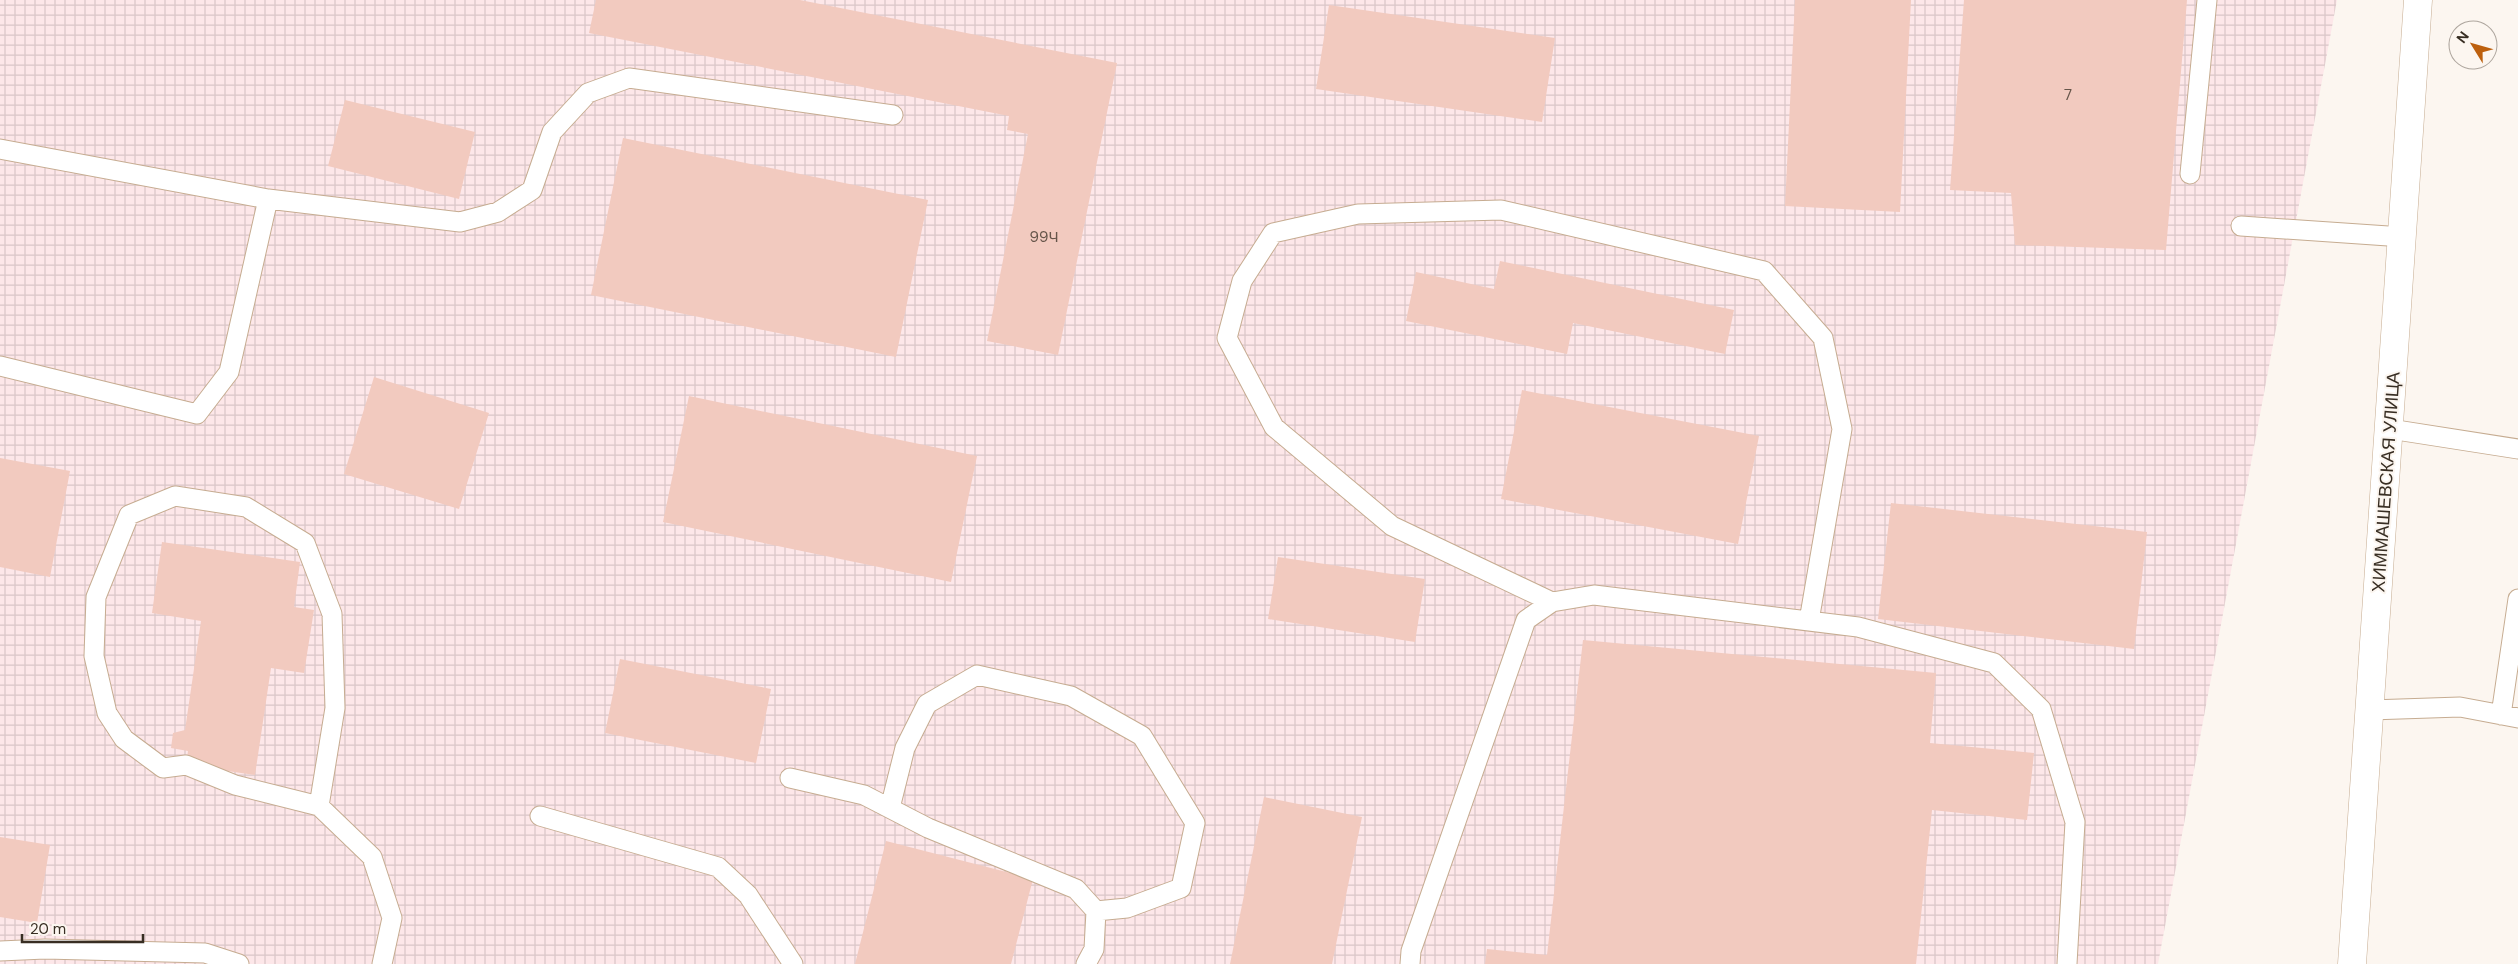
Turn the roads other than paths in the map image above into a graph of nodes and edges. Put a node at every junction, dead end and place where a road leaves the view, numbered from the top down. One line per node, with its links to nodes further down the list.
1 (2207, 0): 5 (lane)
2 (2418, 0): 8 (street, ХИММАШЕВСКАЯ УЛИЦА)
3 (893, 115): 6 (lane)
4 (0, 149): 6 (lane)
5 (2190, 174)
6 (268, 200): 9 (lane)
7 (2241, 226): 8 (lane)
8 (2403, 237): 10 (street, ХИММАШЕВСКАЯ УЛИЦА)
9 (0, 366)
10 (2390, 429): 11 (lane); 15 (street, ХИММАШЕВСКАЯ УЛИЦА)
11 (2518, 450)
12 (2518, 599): 16 (lane)
13 (1552, 602): 14 (lane); 14 (lane); 27 (lane)
14 (1809, 621): 28 (lane)
15 (2370, 710): 16 (lane); 29 (street, ХИММАШЕВСКАЯ УЛИЦА)
16 (2509, 717)
17 (790, 778): 19 (lane)
18 (319, 806): 18 (lane); 24 (lane)
19 (890, 808): 21 (lane); 21 (lane)
20 (540, 816): 25 (lane)
21 (1096, 911): 26 (lane)
22 (0, 951): 23 (lane)
23 (239, 964)
24 (382, 964)
25 (793, 964)
26 (1086, 964)
27 (1410, 964)
28 (2067, 964)
29 (2352, 964)

